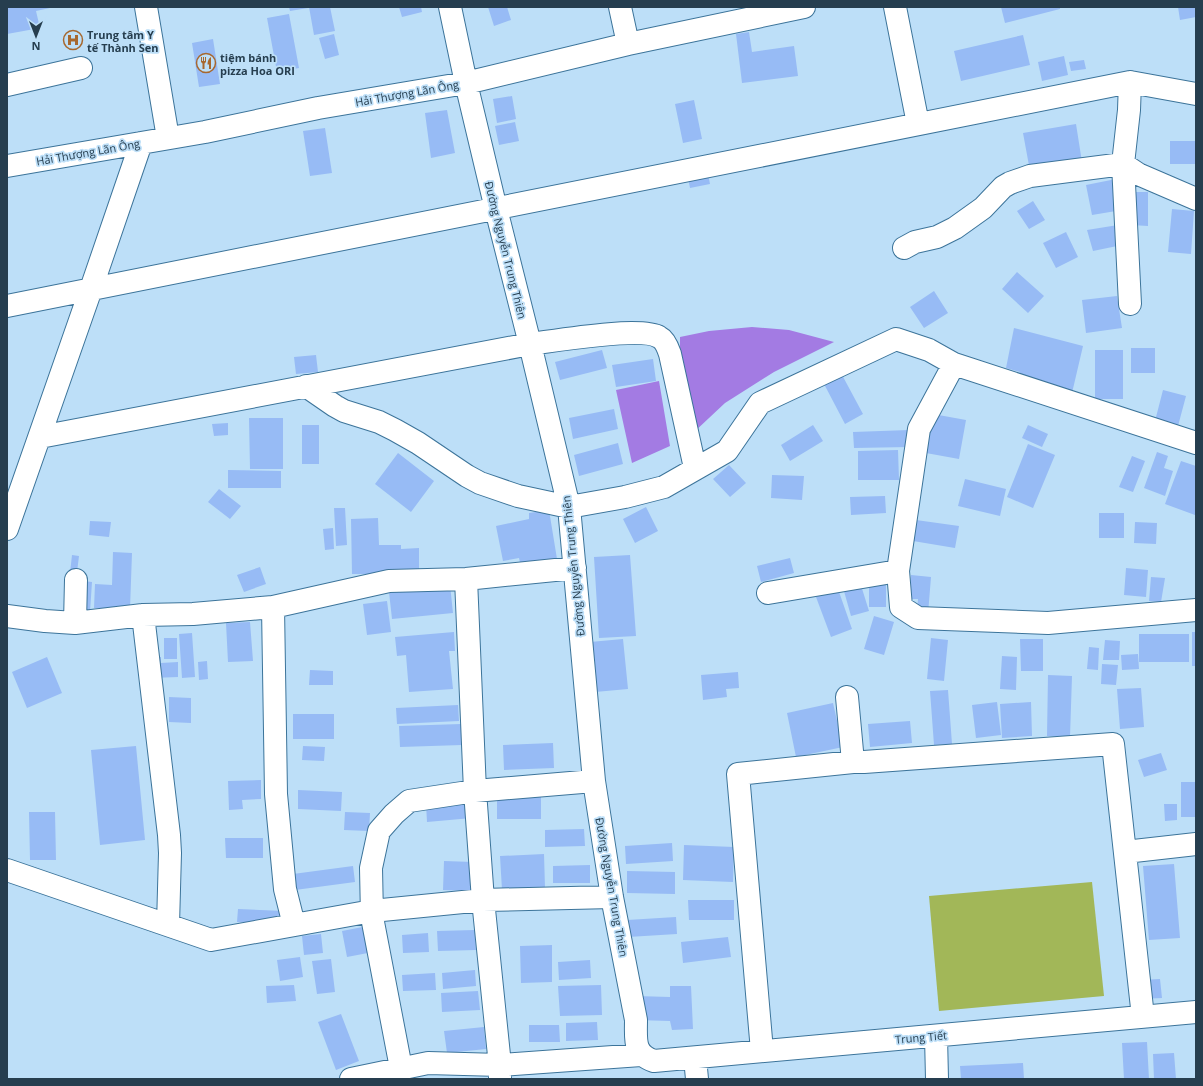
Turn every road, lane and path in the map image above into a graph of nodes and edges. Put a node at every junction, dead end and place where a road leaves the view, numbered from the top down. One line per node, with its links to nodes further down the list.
1 (146, 7): 13 (street)
2 (450, 7): 9 (street, Đường Nguyễn Trung Thiên)
3 (620, 7): 6 (street)
4 (804, 7): 6 (street, Hải Thượng Lãn Ông)
5 (895, 7): 12 (street)
6 (628, 44): 9 (street, Hải Thượng Lãn Ông)
7 (81, 68): 10 (street)
8 (1130, 82): 11 (street); 12 (street); 15 (street)
9 (466, 83): 13 (street, Hải Thượng Lãn Ông); 18 (street, Đường Nguyễn Trung Thiên)
10 (7, 85)
11 (1196, 94)
12 (918, 124): 18 (street)
13 (168, 138): 14 (street, Hải Thượng Lãn Ông)
14 (141, 143): 16 (street, Hải Thượng Lãn Ông); 20 (street)
15 (1123, 164): 17 (street); 19 (street); 21 (street)
16 (7, 166)
17 (1196, 199)
18 (496, 209): 20 (street); 23 (street, Đường Nguyễn Trung Thiên)
19 (904, 248)
20 (91, 289): 22 (street); 26 (street)
21 (1130, 304)
22 (7, 306)
23 (530, 344): 25 (street); 28 (street); 29 (street, Đường Nguyễn Trung Thiên)
24 (954, 364): 27 (street); 28 (street); 32 (street)
25 (306, 386): 26 (street); 29 (street)
26 (40, 437): 30 (street)
27 (1196, 443)
28 (696, 468): 29 (street)
29 (569, 507): 31 (street, Đường Nguyễn Trung Thiên)
30 (7, 529)
31 (575, 568): 33 (street); 43 (street, Đường Nguyễn Trung Thiên)
32 (898, 571): 35 (street); 37 (street)
33 (466, 579): 36 (street); 44 (street)
34 (76, 580): 40 (street)
35 (768, 593)
36 (273, 607): 38 (street); 52 (street)
37 (1196, 610)
38 (143, 615): 40 (street); 51 (street)
39 (7, 616): 40 (street)
40 (75, 623)
41 (847, 697): 42 (street)
42 (853, 762): 46 (street); 56 (street)
43 (594, 781): 44 (street); 48 (street, Đường Nguyễn Trung Thiên)
44 (475, 791): 49 (street); 50 (street)
45 (1196, 844): 46 (street)
46 (1125, 852): 54 (street)
47 (7, 870): 51 (street)
48 (612, 897): 49 (street); 57 (street, Đường Nguyễn Trung Thiên)
49 (483, 900): 50 (street); 60 (street)
50 (372, 911): 52 (street); 59 (street)
51 (168, 925): 52 (street)
52 (294, 925)
53 (1196, 1012): 54 (street, Trung Tiết)
54 (1143, 1017): 55 (street, Trung Tiết)
55 (936, 1036): 56 (street, Trung Tiết); 63 (street)
56 (762, 1051): 58 (street, Trung Tiết)
57 (644, 1057): 58 (street, Trung Tiết); 60 (street, Trung Tiết)
58 (696, 1058): 62 (street)
59 (401, 1068): 60 (street, Trung Tiết); 61 (street, Trung Tiết)
60 (500, 1072)
61 (351, 1079)
62 (696, 1079)
63 (938, 1079)

